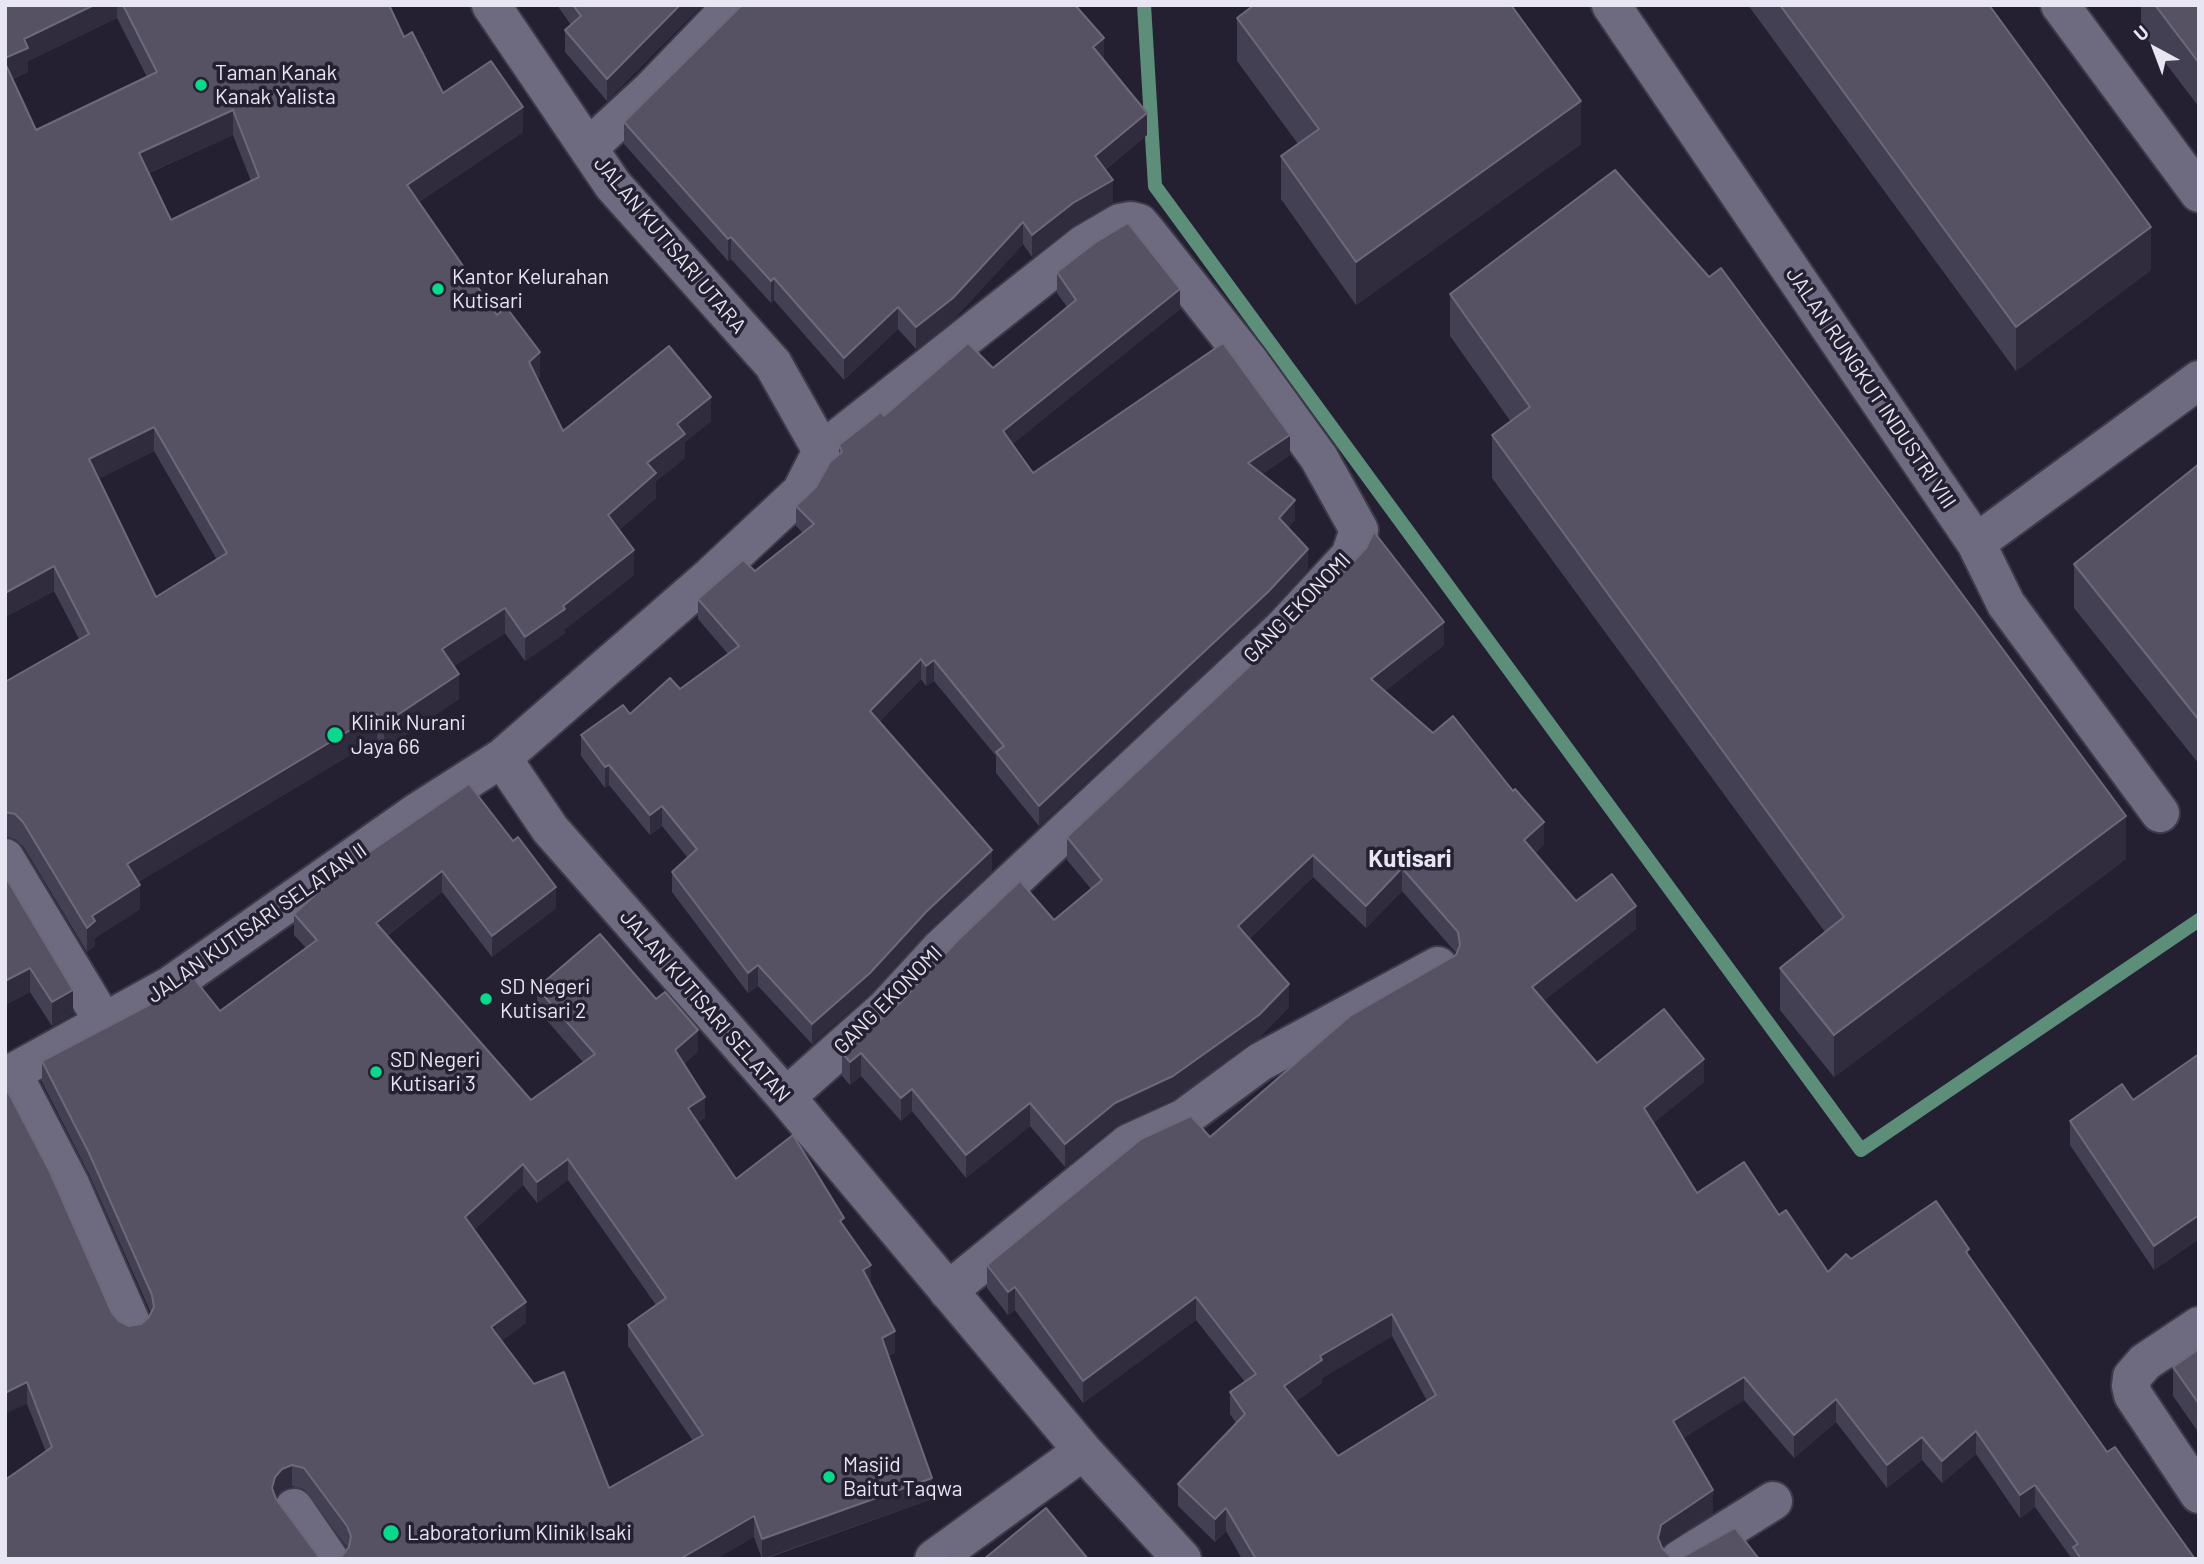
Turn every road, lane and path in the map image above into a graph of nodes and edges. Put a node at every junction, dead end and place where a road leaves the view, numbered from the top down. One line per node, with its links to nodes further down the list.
1 (491, 5): 5 (street, JALAN KUTISARI UTARA)
2 (733, 5): 5 (street)
3 (1611, 5): 9 (street, JALAN RUNGKUT INDUSTRI VIII)
4 (2060, 5): 6 (street)
5 (588, 148): 8 (street, JALAN KUTISARI UTARA)
6 (2199, 193)
7 (2199, 380): 9 (street)
8 (822, 451): 10 (street); 16 (street, GANG EKONOMI)
9 (1976, 542): 11 (street, JALAN RUNGKUT INDUSTRI VIII)
10 (502, 758): 14 (street, JALAN KUTISARI SELATAN II); 16 (street, JALAN KUTISARI SELATAN)
11 (2160, 813)
12 (5, 858): 14 (street)
13 (1438, 966): 17 (street)
14 (105, 1024): 15 (street, JALAN KUTISARI SELATAN II)
15 (9, 1075): 18 (street)
16 (786, 1097): 17 (street, JALAN KUTISARI SELATAN)
17 (948, 1291): 20 (street, JALAN KUTISARI SELATAN)
18 (132, 1325)
19 (2199, 1326): 21 (street)
20 (1083, 1451): 25 (street); 26 (street, JALAN KUTISARI SELATAN)
21 (2199, 1494)
22 (1773, 1501): 27 (street)
23 (294, 1508): 24 (street)
24 (329, 1559)
25 (934, 1559)
26 (1182, 1559)
27 (1680, 1559)

